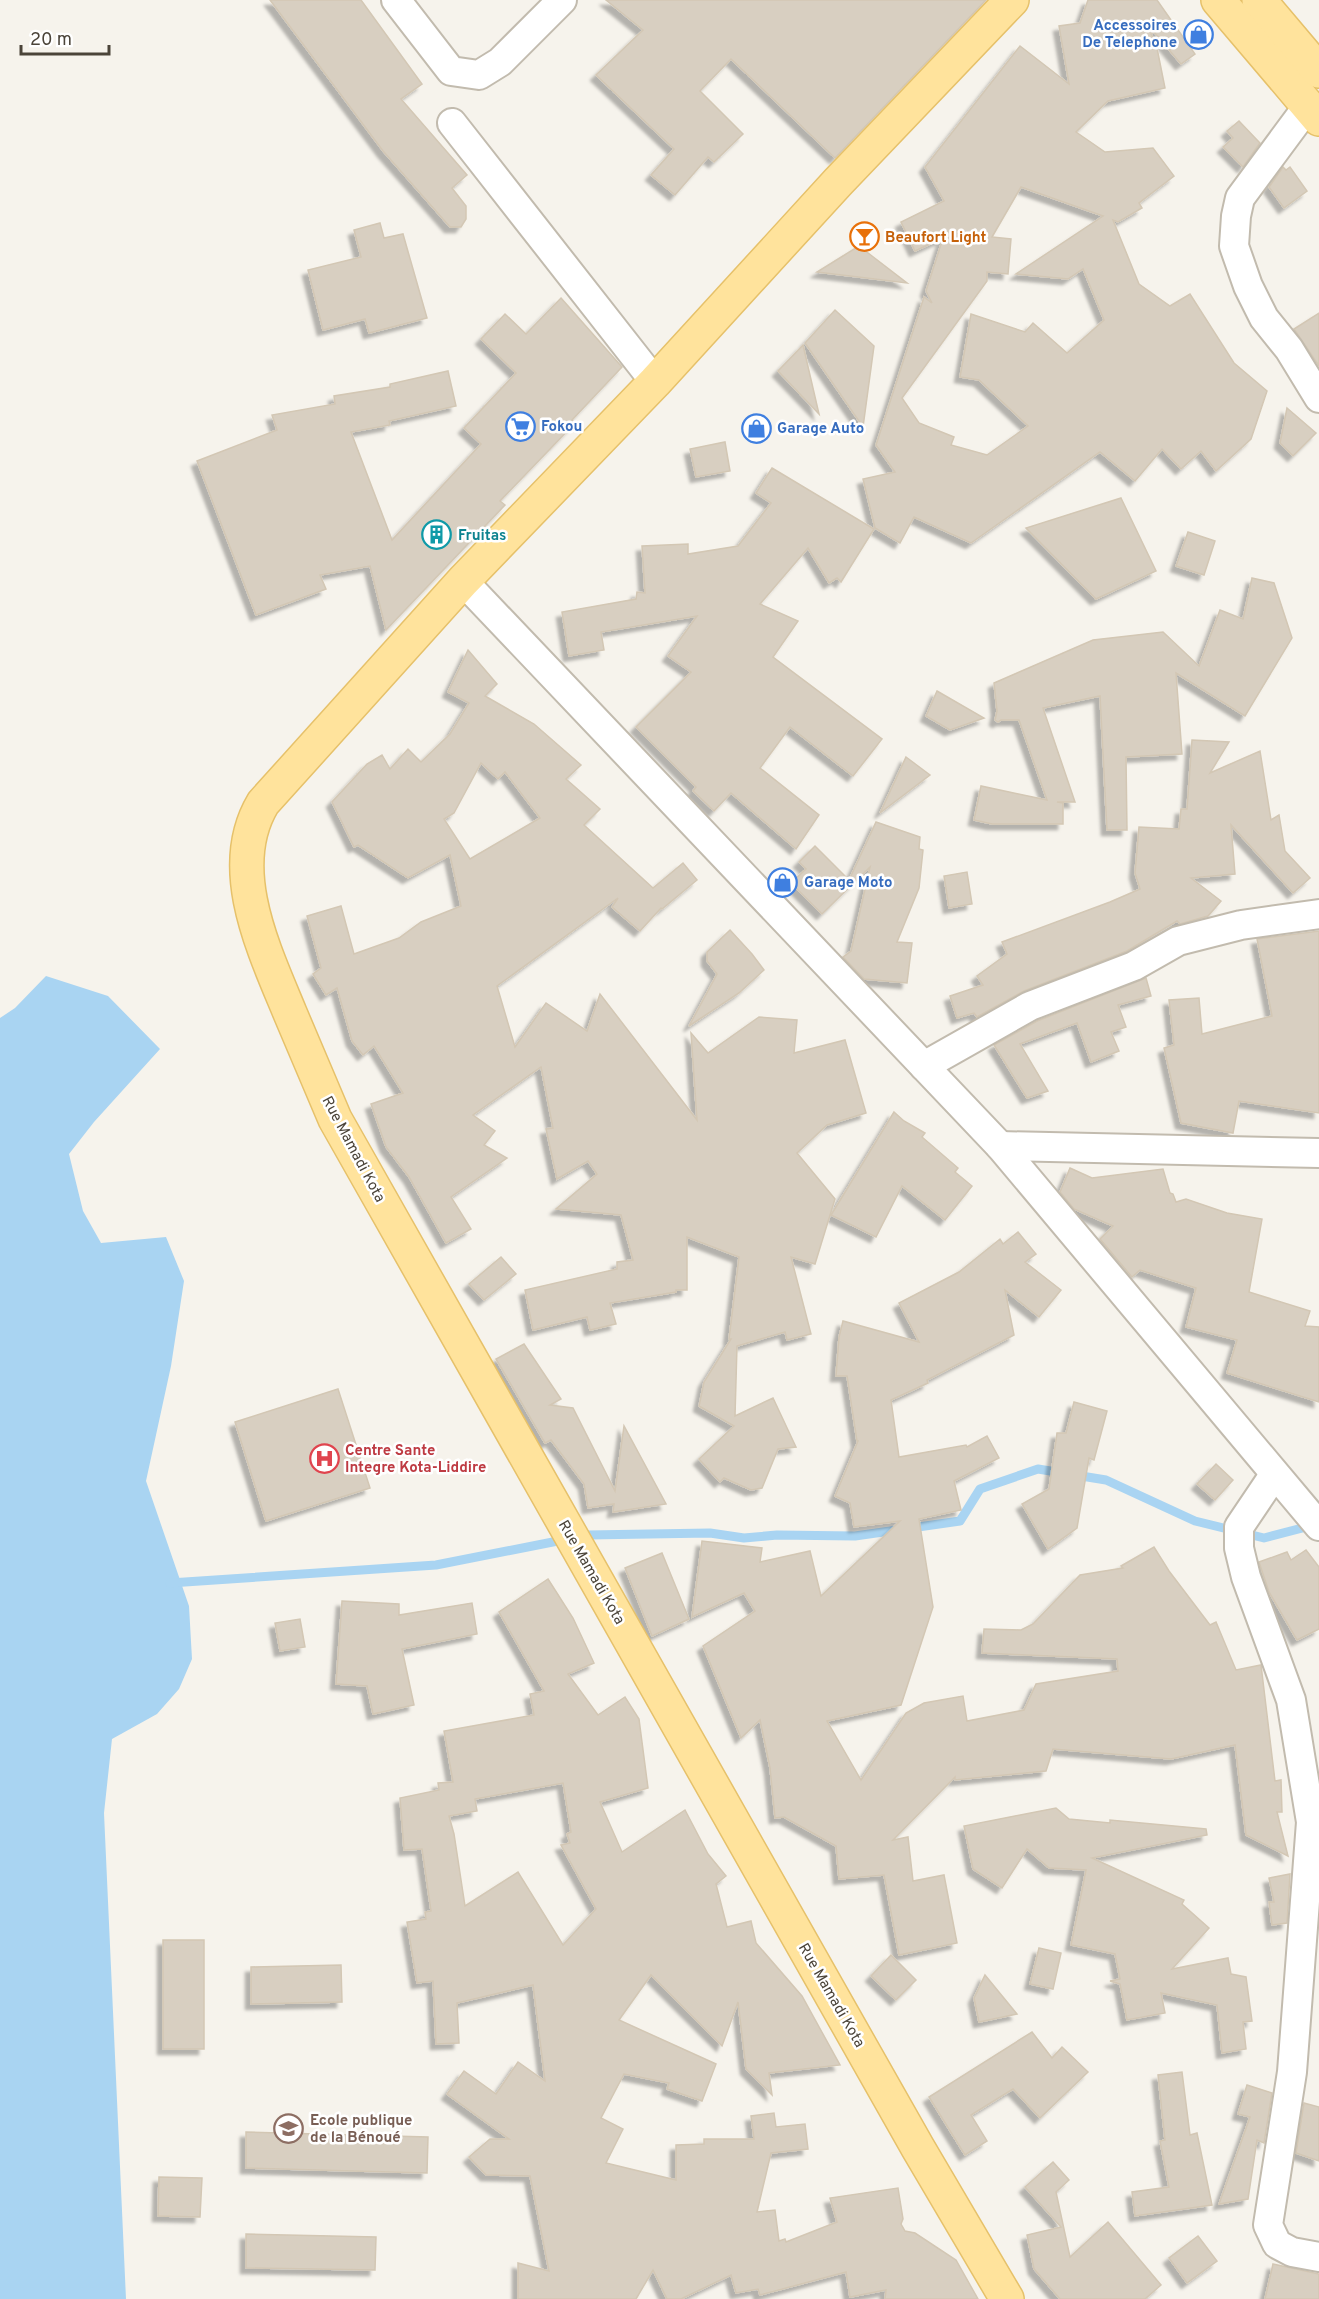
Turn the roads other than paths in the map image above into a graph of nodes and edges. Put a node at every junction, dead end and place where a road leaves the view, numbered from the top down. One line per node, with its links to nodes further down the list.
1 (396, 0): 2 (street)
2 (562, 0)
3 (1012, 0): 9 (main road)
4 (1218, 0): 7 (main road)
5 (1258, 0): 6 (main road)
6 (1319, 71)
7 (1314, 113): 10 (street)
8 (452, 123): 9 (street)
9 (655, 382): 11 (main road)
10 (1319, 398)
11 (463, 581): 13 (street); 20 (main road, Rue Mamadi Kota)
12 (1319, 914): 13 (street)
13 (924, 1066): 14 (street)
14 (1000, 1146): 15 (street); 16 (street)
15 (1319, 1153)
16 (1275, 1475): 17 (street); 18 (street)
17 (1319, 1526)
18 (1315, 1821): 19 (street)
19 (1319, 2257)
20 (1007, 2299)

